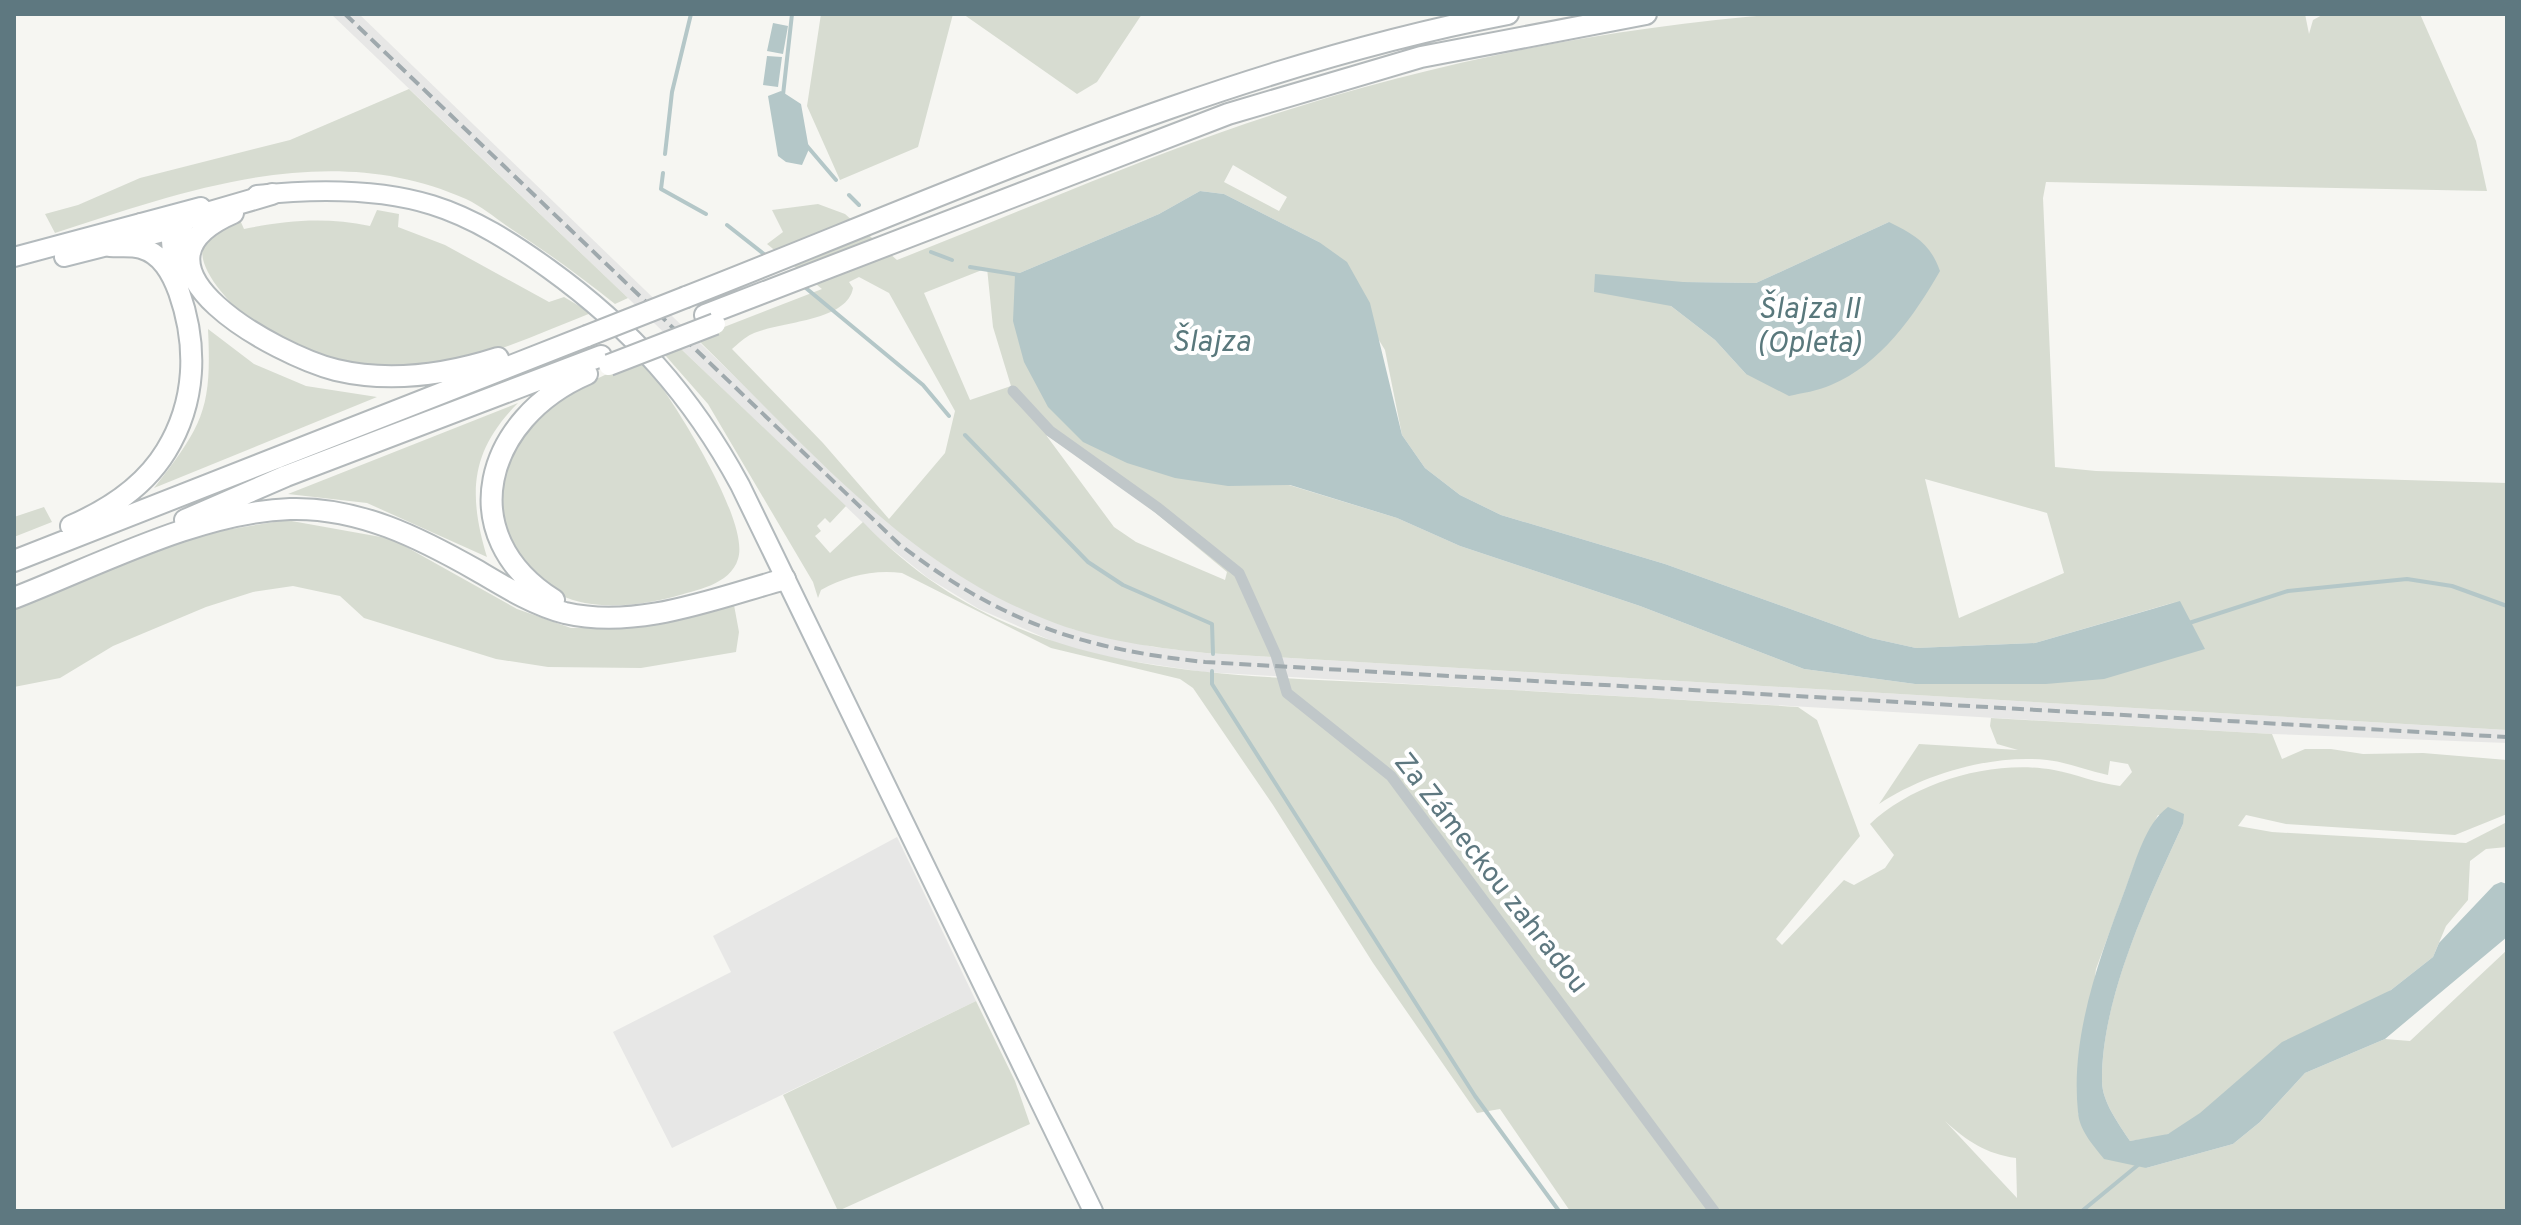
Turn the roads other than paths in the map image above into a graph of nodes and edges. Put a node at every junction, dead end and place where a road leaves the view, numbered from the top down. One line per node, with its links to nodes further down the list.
1 (1508, 14): 13 (highway, bridge)
2 (1646, 14): 14 (highway)
3 (272, 194): 5 (main road); 6 (highway); 10 (main road)
4 (233, 213): 6 (main road); 10 (main road); 11 (highway)
5 (141, 224): 6 (highway); 8 (main road)
6 (174, 231): 7 (main road); 11 (highway); 12 (highway)
7 (110, 246): 9 (main road); 12 (highway)
8 (14, 257)
9 (14, 263)
10 (546, 267): 18 (main road)
11 (192, 271): 13 (highway)
12 (177, 288): 16 (highway)
13 (584, 332): 17 (highway)
14 (605, 360): 19 (highway); 21 (highway)
15 (1013, 391): 23 (street, Za Zámeckou zahradou)
16 (14, 549)
17 (14, 561)
18 (785, 579): 21 (highway); 22 (main road)
19 (14, 587)
20 (14, 598): 21 (highway)
21 (600, 616)
22 (1093, 1211)
23 (1714, 1211)

